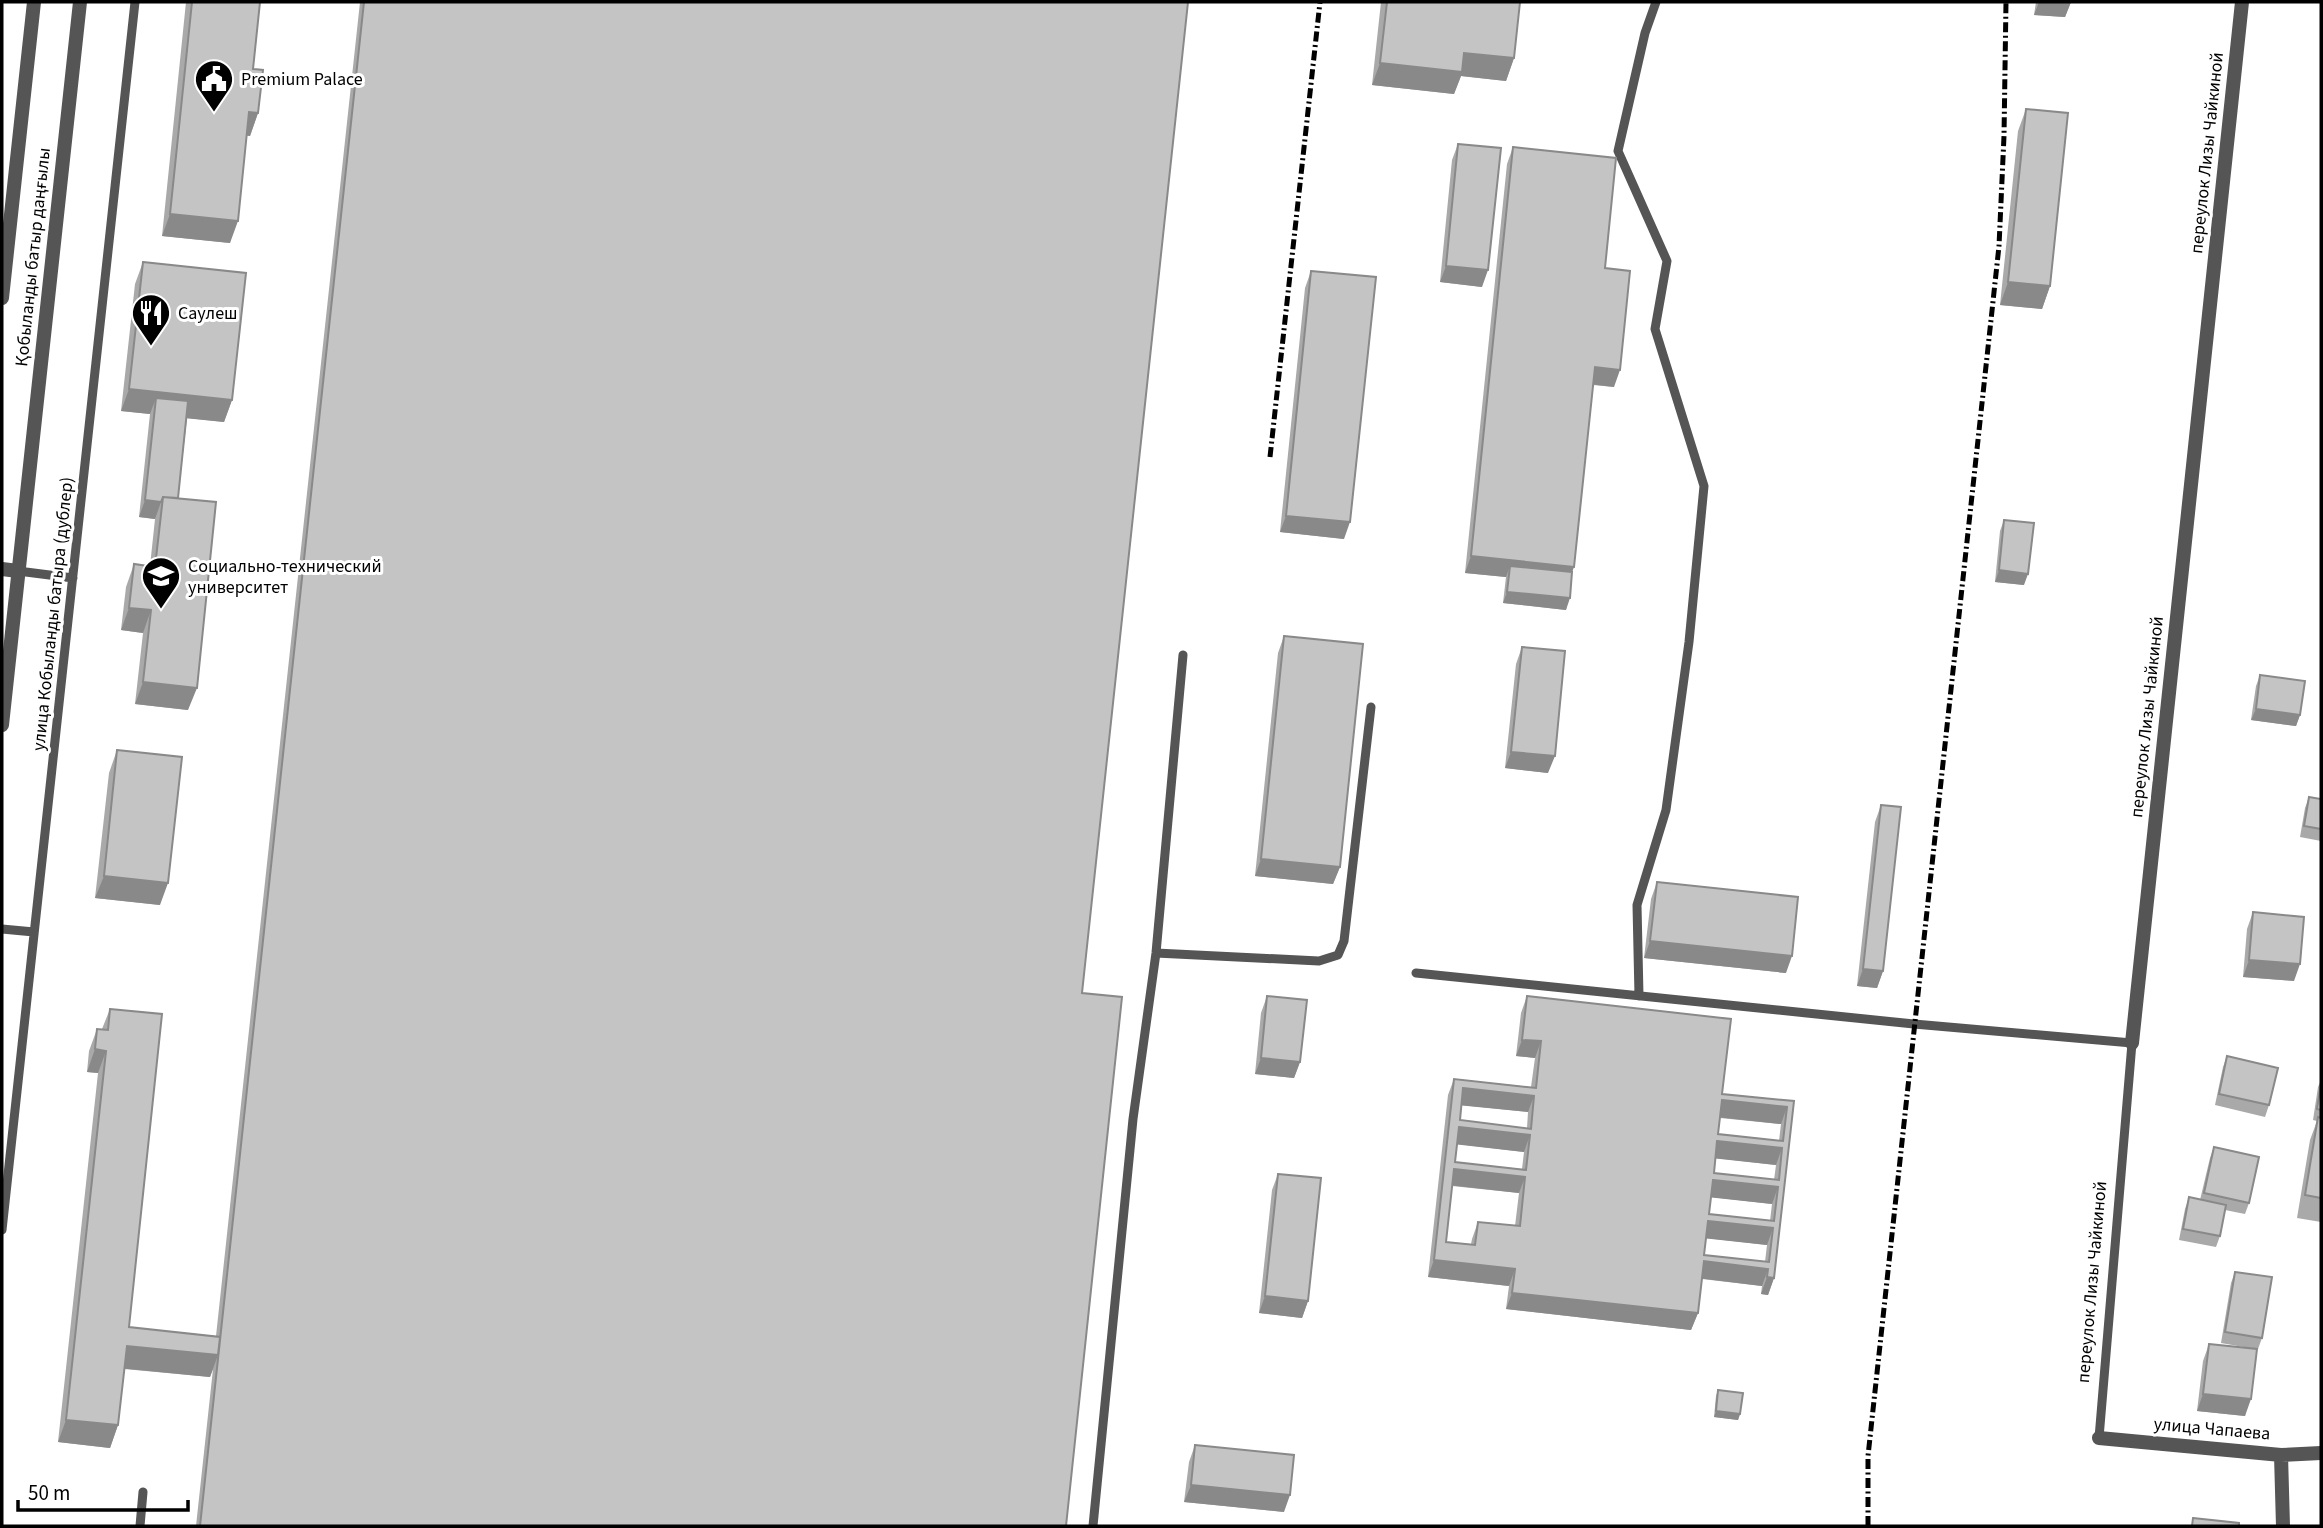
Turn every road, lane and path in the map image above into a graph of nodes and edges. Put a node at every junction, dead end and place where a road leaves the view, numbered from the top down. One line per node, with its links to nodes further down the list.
1 (34, 2): 6 (street, Қобыланды батыр даңғылы)
2 (80, 2): 8 (street, Қобыланды батыр даңғылы)
3 (135, 2): 9 (lane, улица Кобыланды батыра (дублер))
4 (1656, 2): 17 (lane)
5 (2242, 2): 18 (street, переулок Лизы Чайкиной)
6 (2, 298)
7 (2, 569): 8 (street)
8 (18, 571): 9 (lane); 12 (street, Қобыланды батыр даңғылы)
9 (73, 578): 14 (lane, улица Кобыланды батыра (дублер))
10 (1183, 655): 15 (lane)
11 (1371, 707): 15 (lane)
12 (2, 725)
13 (2, 929): 14 (lane)
14 (34, 932): 19 (lane, улица Кобыланды батыра (дублер))
15 (1156, 953): 25 (lane)
16 (1416, 973): 17 (lane)
17 (1639, 996): 18 (lane)
18 (2132, 1043): 20 (lane, переулок Лизы Чайкиной)
19 (2, 1230)
20 (2099, 1438): 22 (street, улица Чапаева)
21 (2321, 1453): 22 (street, улица Чапаева)
22 (2281, 1455): 26 (street)
23 (143, 1492): 24 (lane)
24 (140, 1526)
25 (1093, 1526)
26 (2283, 1526)

